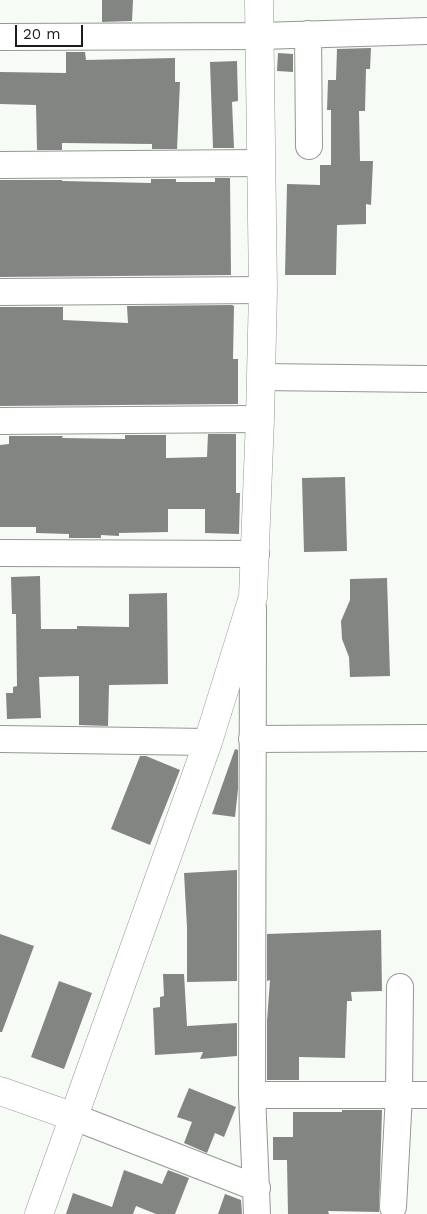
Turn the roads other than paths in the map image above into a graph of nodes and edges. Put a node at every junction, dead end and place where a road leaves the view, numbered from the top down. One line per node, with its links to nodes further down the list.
1 (260, 0): 4 (street)
2 (427, 31): 3 (street)
3 (308, 34): 4 (street); 6 (street)
4 (260, 36): 5 (street); 7 (street)
5 (0, 37)
6 (309, 146)
7 (261, 163): 8 (street); 9 (street)
8 (0, 164)
9 (263, 290): 10 (street); 11 (street)
10 (0, 292)
11 (261, 377): 12 (street); 13 (street)
12 (427, 378)
13 (260, 420): 14 (street); 16 (street)
14 (0, 421)
15 (0, 553): 16 (street)
16 (256, 554): 17 (street)
17 (253, 597): 20 (street); 21 (street)
18 (427, 738): 20 (street)
19 (0, 739): 21 (street)
20 (252, 739): 24 (street)
21 (208, 742): 27 (street)
22 (400, 987): 25 (street)
23 (0, 1090): 27 (street)
24 (252, 1095): 25 (street); 28 (street)
25 (399, 1095): 26 (street); 29 (street)
26 (427, 1095)
27 (74, 1117): 28 (street); 30 (street)
28 (257, 1188): 31 (street)
29 (393, 1207)
30 (39, 1214)
31 (257, 1214)

